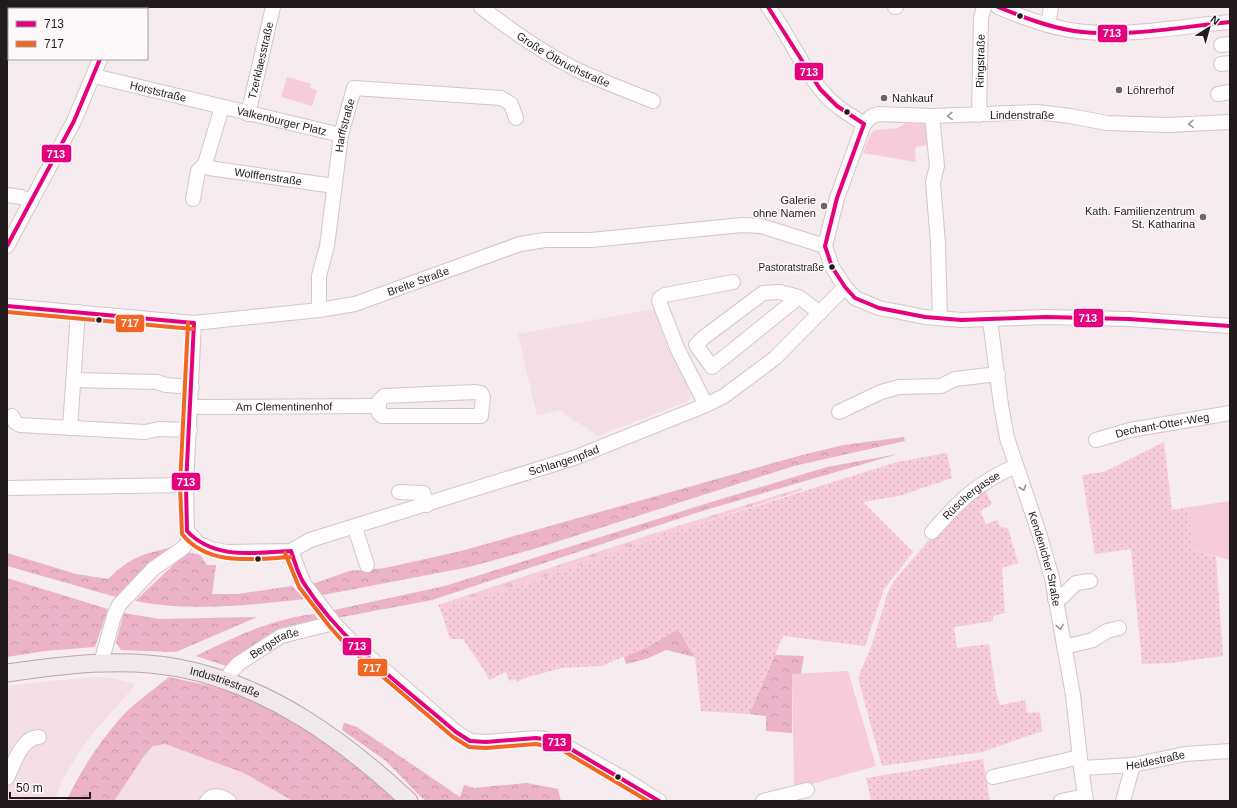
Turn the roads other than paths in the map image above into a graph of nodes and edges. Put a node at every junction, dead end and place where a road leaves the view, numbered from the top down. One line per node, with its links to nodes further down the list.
1 (272, 7): 13 (street, Tzerklaesstraße)
2 (481, 7): 11 (street, Große Ölbruchstraße)
3 (768, 7): 18 (street)
4 (984, 7): 14 (street, Ringstraße)
5 (998, 7): 8 (street)
6 (1052, 7): 8 (street)
7 (1230, 22): 8 (street)
8 (1048, 25)
9 (100, 60): 10 (street)
10 (94, 76): 12 (street, Horststraße); 24 (street)
11 (653, 101)
12 (222, 107): 13 (street, Valkenburger Platz); 20 (street)
13 (248, 114): 19 (street, Valkenburger Platz)
14 (979, 115): 15 (street, Lindenstraße, one-way to 15); 17 (street, Lindenstraße, one-way to 14)
15 (932, 116): 18 (street, Lindenstraße); 34 (street)
16 (516, 118): 19 (street, Harffstraße)
17 (1230, 122)
18 (864, 124): 26 (street)
19 (341, 135): 21 (street, Harffstraße)
20 (205, 164): 21 (street, Wolffenstraße); 23 (street)
21 (334, 186): 31 (street, Harffstraße)
22 (7, 195): 24 (street)
23 (193, 199)
24 (31, 202): 25 (street)
25 (7, 246)
26 (825, 246): 28 (street); 31 (street, Breite Straße)
27 (733, 282): 42 (street)
28 (845, 287): 33 (street, Schlangenpfad); 34 (street)
29 (800, 297): 29 (street); 33 (street)
30 (7, 306): 32 (street, Breite Straße)
31 (319, 310): 36 (street, Breite Straße)
32 (78, 312): 36 (street, Breite Straße); 39 (street)
33 (820, 313): 42 (street, Schlangenpfad)
34 (940, 318): 35 (street)
35 (990, 320): 37 (street); 38 (street, Kendenicher Straße)
36 (194, 323): 40 (street)
37 (1230, 326)
38 (998, 374): 44 (street); 50 (street, Kendenicher Straße)
39 (74, 380): 40 (street); 47 (street)
40 (192, 387): 43 (street)
41 (378, 406): 41 (street); 43 (street, Am Clementinenhof)
42 (706, 406): 54 (street, Schlangenpfad)
43 (191, 407): 48 (street)
44 (839, 412)
45 (1230, 413): 49 (street, Dechant-Otter-Weg)
46 (12, 416): 47 (street)
47 (70, 428): 48 (street)
48 (190, 430): 51 (street)
49 (1096, 440)
50 (1016, 466): 56 (street, Rüschergasse); 61 (street, Kendenicher Straße, one-way to 61)
51 (186, 485): 52 (street); 57 (street)
52 (7, 488)
53 (399, 492): 54 (street)
54 (426, 505): 55 (street, Schlangenpfad)
55 (354, 528): 58 (street, Schlangenpfad); 59 (street)
56 (932, 532)
57 (191, 538): 58 (street); 65 (street)
58 (292, 551): 62 (street)
59 (367, 566)
60 (1090, 581): 61 (street)
61 (1056, 599): 64 (street, Kendenicher Straße, one-way to 64)
62 (334, 623): 67 (street, Bergstraße); 79 (street)
63 (1119, 628): 64 (street)
64 (1064, 647): 70 (street, Kendenicher Straße)
65 (101, 663): 66 (main road, Industriestraße); 67 (main road, Industriestraße)
66 (7, 673)
67 (227, 682): 78 (main road, Industriestraße)
68 (39, 737): 73 (street)
69 (1230, 751): 71 (street, Heidestraße)
70 (1080, 763): 71 (street, Heidestraße); 72 (street, Heidestraße); 75 (street, Kendenicher Straße)
71 (1133, 765): 82 (street)
72 (993, 777)
73 (7, 778)
74 (807, 790): 80 (street)
75 (1086, 798): 81 (street)
76 (207, 801): 77 (street)
77 (229, 801)
78 (409, 801)
79 (659, 801)
80 (762, 801)
81 (1061, 801)
82 (1123, 801)

